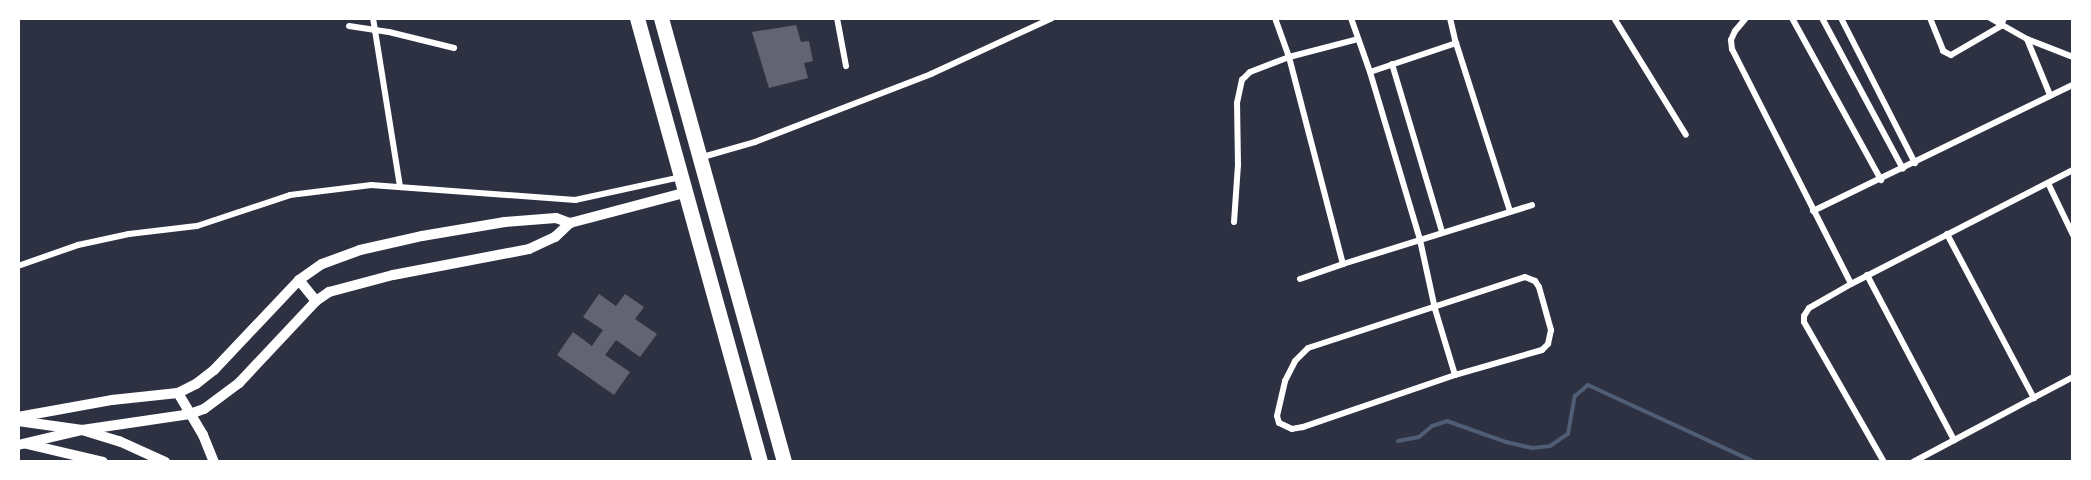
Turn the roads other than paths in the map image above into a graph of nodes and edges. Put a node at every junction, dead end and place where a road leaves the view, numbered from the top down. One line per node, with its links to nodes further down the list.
1 (373, 18): 19 (street)
2 (638, 18): 36 (highway)
3 (661, 18): 32 (highway)
4 (837, 18): 27 (street)
5 (1052, 18): 32 (street)
6 (1275, 18): 24 (street)
7 (1351, 18): 20 (street)
8 (1450, 18): 22 (street)
9 (1614, 18): 31 (street)
10 (1746, 18): 43 (street)
11 (1792, 18): 37 (street)
12 (1822, 18): 34 (street)
13 (1841, 18): 33 (street)
14 (1930, 18): 18 (street)
15 (1990, 18): 18 (street)
16 (2004, 18): 18 (street)
17 (349, 26): 19 (street)
18 (2001, 26): 21 (street)
19 (375, 30): 23 (street); 39 (street)
20 (1358, 39): 24 (street); 28 (street)
21 (2027, 39): 25 (street); 30 (street)
22 (1456, 43): 26 (street); 42 (street)
23 (454, 48)
24 (1289, 57): 44 (street); 50 (street)
25 (2073, 57)
26 (1392, 64): 28 (street); 46 (street)
27 (846, 66)
28 (1370, 72): 49 (street)
29 (2073, 85): 30 (street)
30 (2050, 95): 33 (street)
31 (1686, 135)
32 (699, 158): 71 (highway)
33 (1915, 163): 34 (street)
34 (1903, 169): 37 (street)
35 (2073, 170): 38 (street)
36 (681, 177): 39 (street); 40 (highway)
37 (1881, 180): 43 (street)
38 (2048, 183): 47 (street); 48 (street)
39 (400, 186): 51 (street)
40 (687, 192): 45 (street); 70 (highway)
41 (1532, 205): 42 (street)
42 (1510, 211): 46 (street)
43 (1813, 211): 55 (street)
44 (1234, 222)
45 (570, 223): 54 (street); 56 (street)
46 (1442, 232): 49 (street)
47 (1947, 234): 52 (street); 61 (street)
48 (2073, 236)
49 (1420, 240): 50 (street); 57 (street)
50 (1343, 264): 53 (street)
51 (18, 266)
52 (1867, 275): 55 (street); 65 (street)
53 (1300, 279)
54 (299, 280): 56 (street); 60 (street)
55 (1851, 284): 72 (street)
56 (316, 301): 62 (street)
57 (1435, 309): 58 (street); 58 (street); 58 (street)
58 (1455, 375)
59 (2073, 377): 61 (street)
60 (178, 393): 62 (street); 63 (street)
61 (2034, 398): 65 (street)
62 (190, 414): 64 (street); 69 (street)
63 (18, 419): 64 (street)
64 (82, 430): 66 (street); 68 (street)
65 (1954, 440): 73 (street)
66 (21, 444): 67 (street)
67 (103, 462)
68 (165, 462)
69 (214, 462)
70 (760, 462)
71 (784, 462)
72 (1884, 462)
73 (1912, 462)

